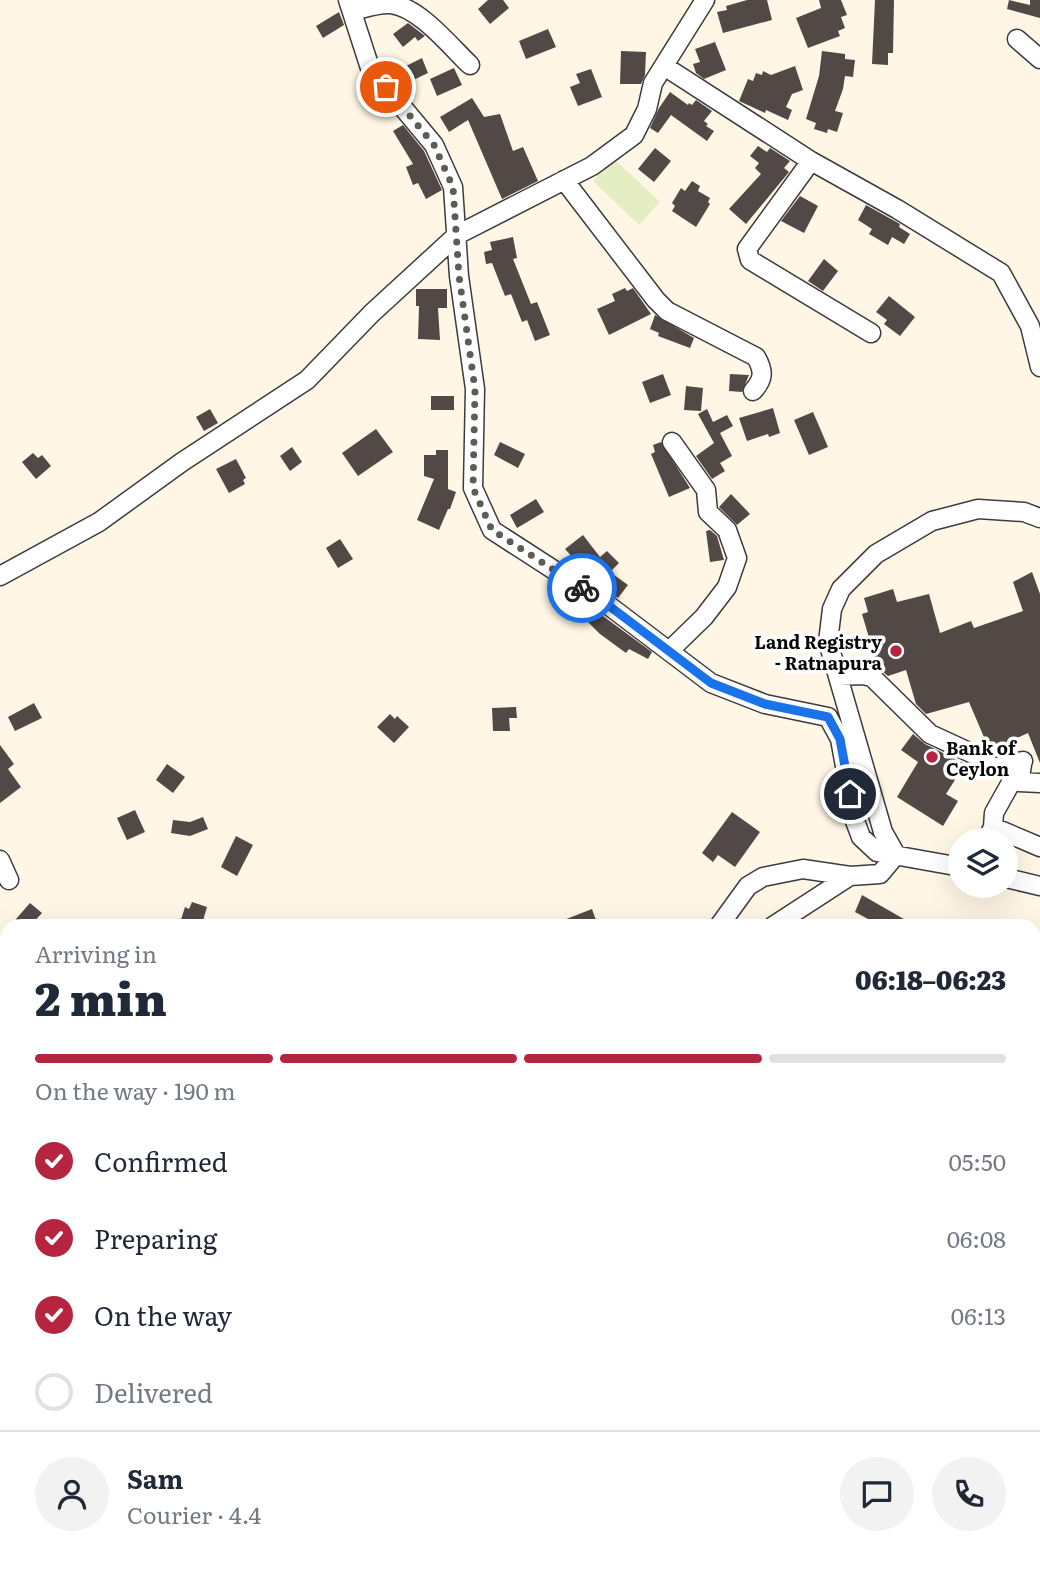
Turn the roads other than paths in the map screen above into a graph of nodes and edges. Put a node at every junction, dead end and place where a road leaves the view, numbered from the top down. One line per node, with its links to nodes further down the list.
1 (705, 0): 6 (street)
2 (350, 6): 5 (street); 9 (street)
3 (1017, 39): 4 (street)
4 (1040, 59)
5 (470, 65)
6 (664, 66): 7 (street); 8 (street)
7 (811, 161): 10 (street); 11 (street)
8 (564, 180): 9 (street); 12 (street)
9 (457, 235): 15 (street); 16 (street)
10 (871, 333)
11 (1040, 367)
12 (753, 391)
13 (672, 442): 16 (street)
14 (1040, 518): 17 (street)
15 (0, 576)
16 (669, 651): 23 (street)
17 (839, 676): 18 (street); 23 (street)
18 (1023, 761): 19 (street); 20 (street)
19 (1040, 783)
20 (991, 828)
21 (1018, 841): 22 (street)
22 (1040, 847)
23 (896, 855): 25 (street); 26 (street)
24 (0, 860): 27 (street)
25 (948, 865)
26 (850, 876): 30 (street); 31 (street)
27 (9, 880)
28 (1018, 881): 29 (street)
29 (1040, 886)
30 (724, 919)
31 (785, 919)

